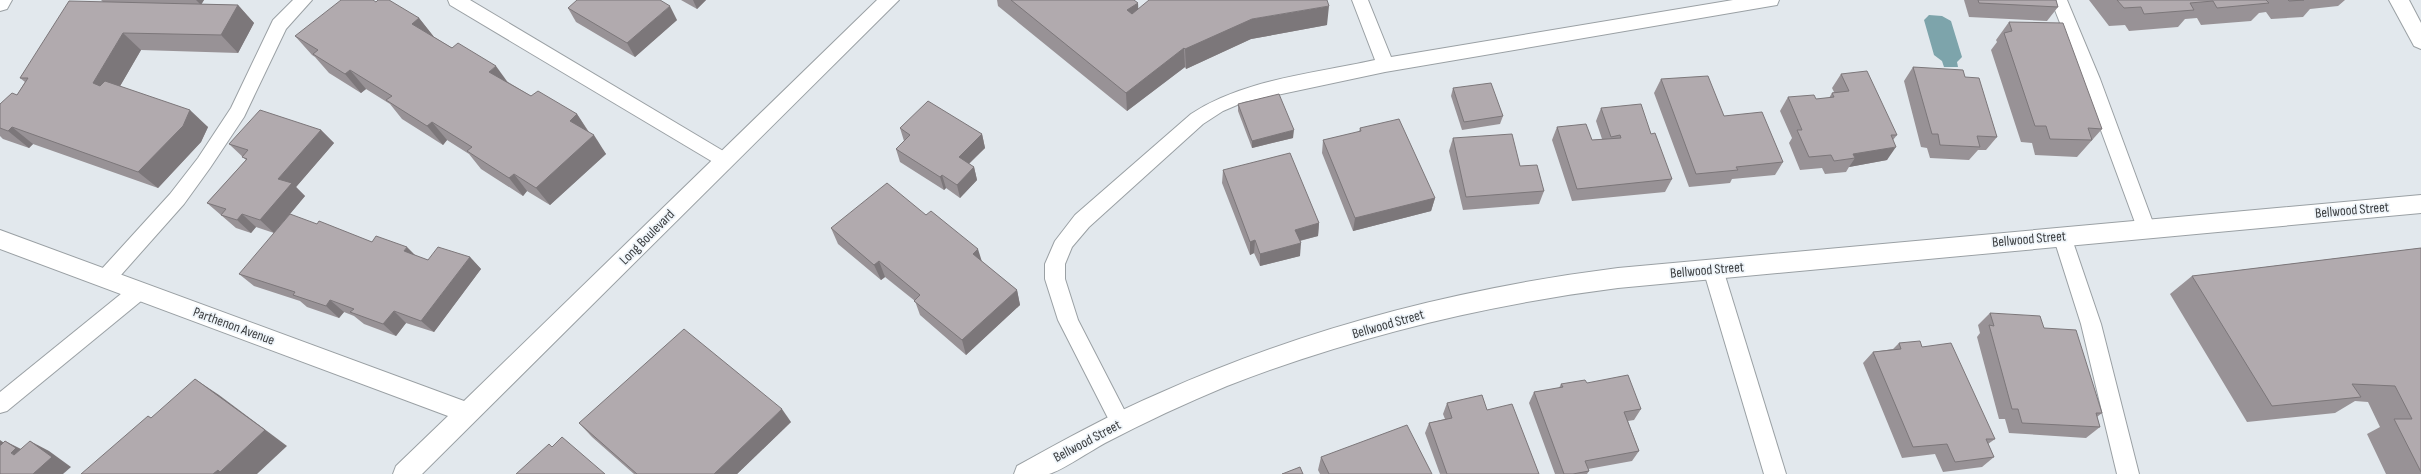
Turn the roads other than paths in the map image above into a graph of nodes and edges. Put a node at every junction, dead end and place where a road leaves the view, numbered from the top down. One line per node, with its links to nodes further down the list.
1 (2, 0): 9 (street)
2 (304, 0): 18 (lane)
3 (456, 0): 12 (lane)
4 (889, 0): 12 (street, Long Boulevard)
5 (1360, 0): 11 (lane)
6 (1771, 0): 11 (lane)
7 (2058, 0): 14 (lane)
8 (2399, 0): 10 (street)
9 (0, 4)
10 (2421, 41)
11 (1385, 65): 22 (lane)
12 (724, 160): 21 (street, Long Boulevard)
13 (2421, 204): 14 (street, Bellwood Street)
14 (2146, 228): 15 (street, Bellwood Street)
15 (2062, 236): 17 (street, Bellwood Street); 26 (lane)
16 (0, 239): 18 (street, Parthenon Avenue)
17 (1713, 269): 22 (street, Bellwood Street); 25 (lane)
18 (106, 278): 19 (street, Parthenon Avenue)
19 (139, 291): 20 (lane); 21 (street, Parthenon Avenue)
20 (0, 404)
21 (468, 413): 23 (street, Long Boulevard)
22 (1121, 423): 24 (street, Bellwood Street)
23 (405, 474)
24 (1026, 474)
25 (1775, 474)
26 (2128, 474)

